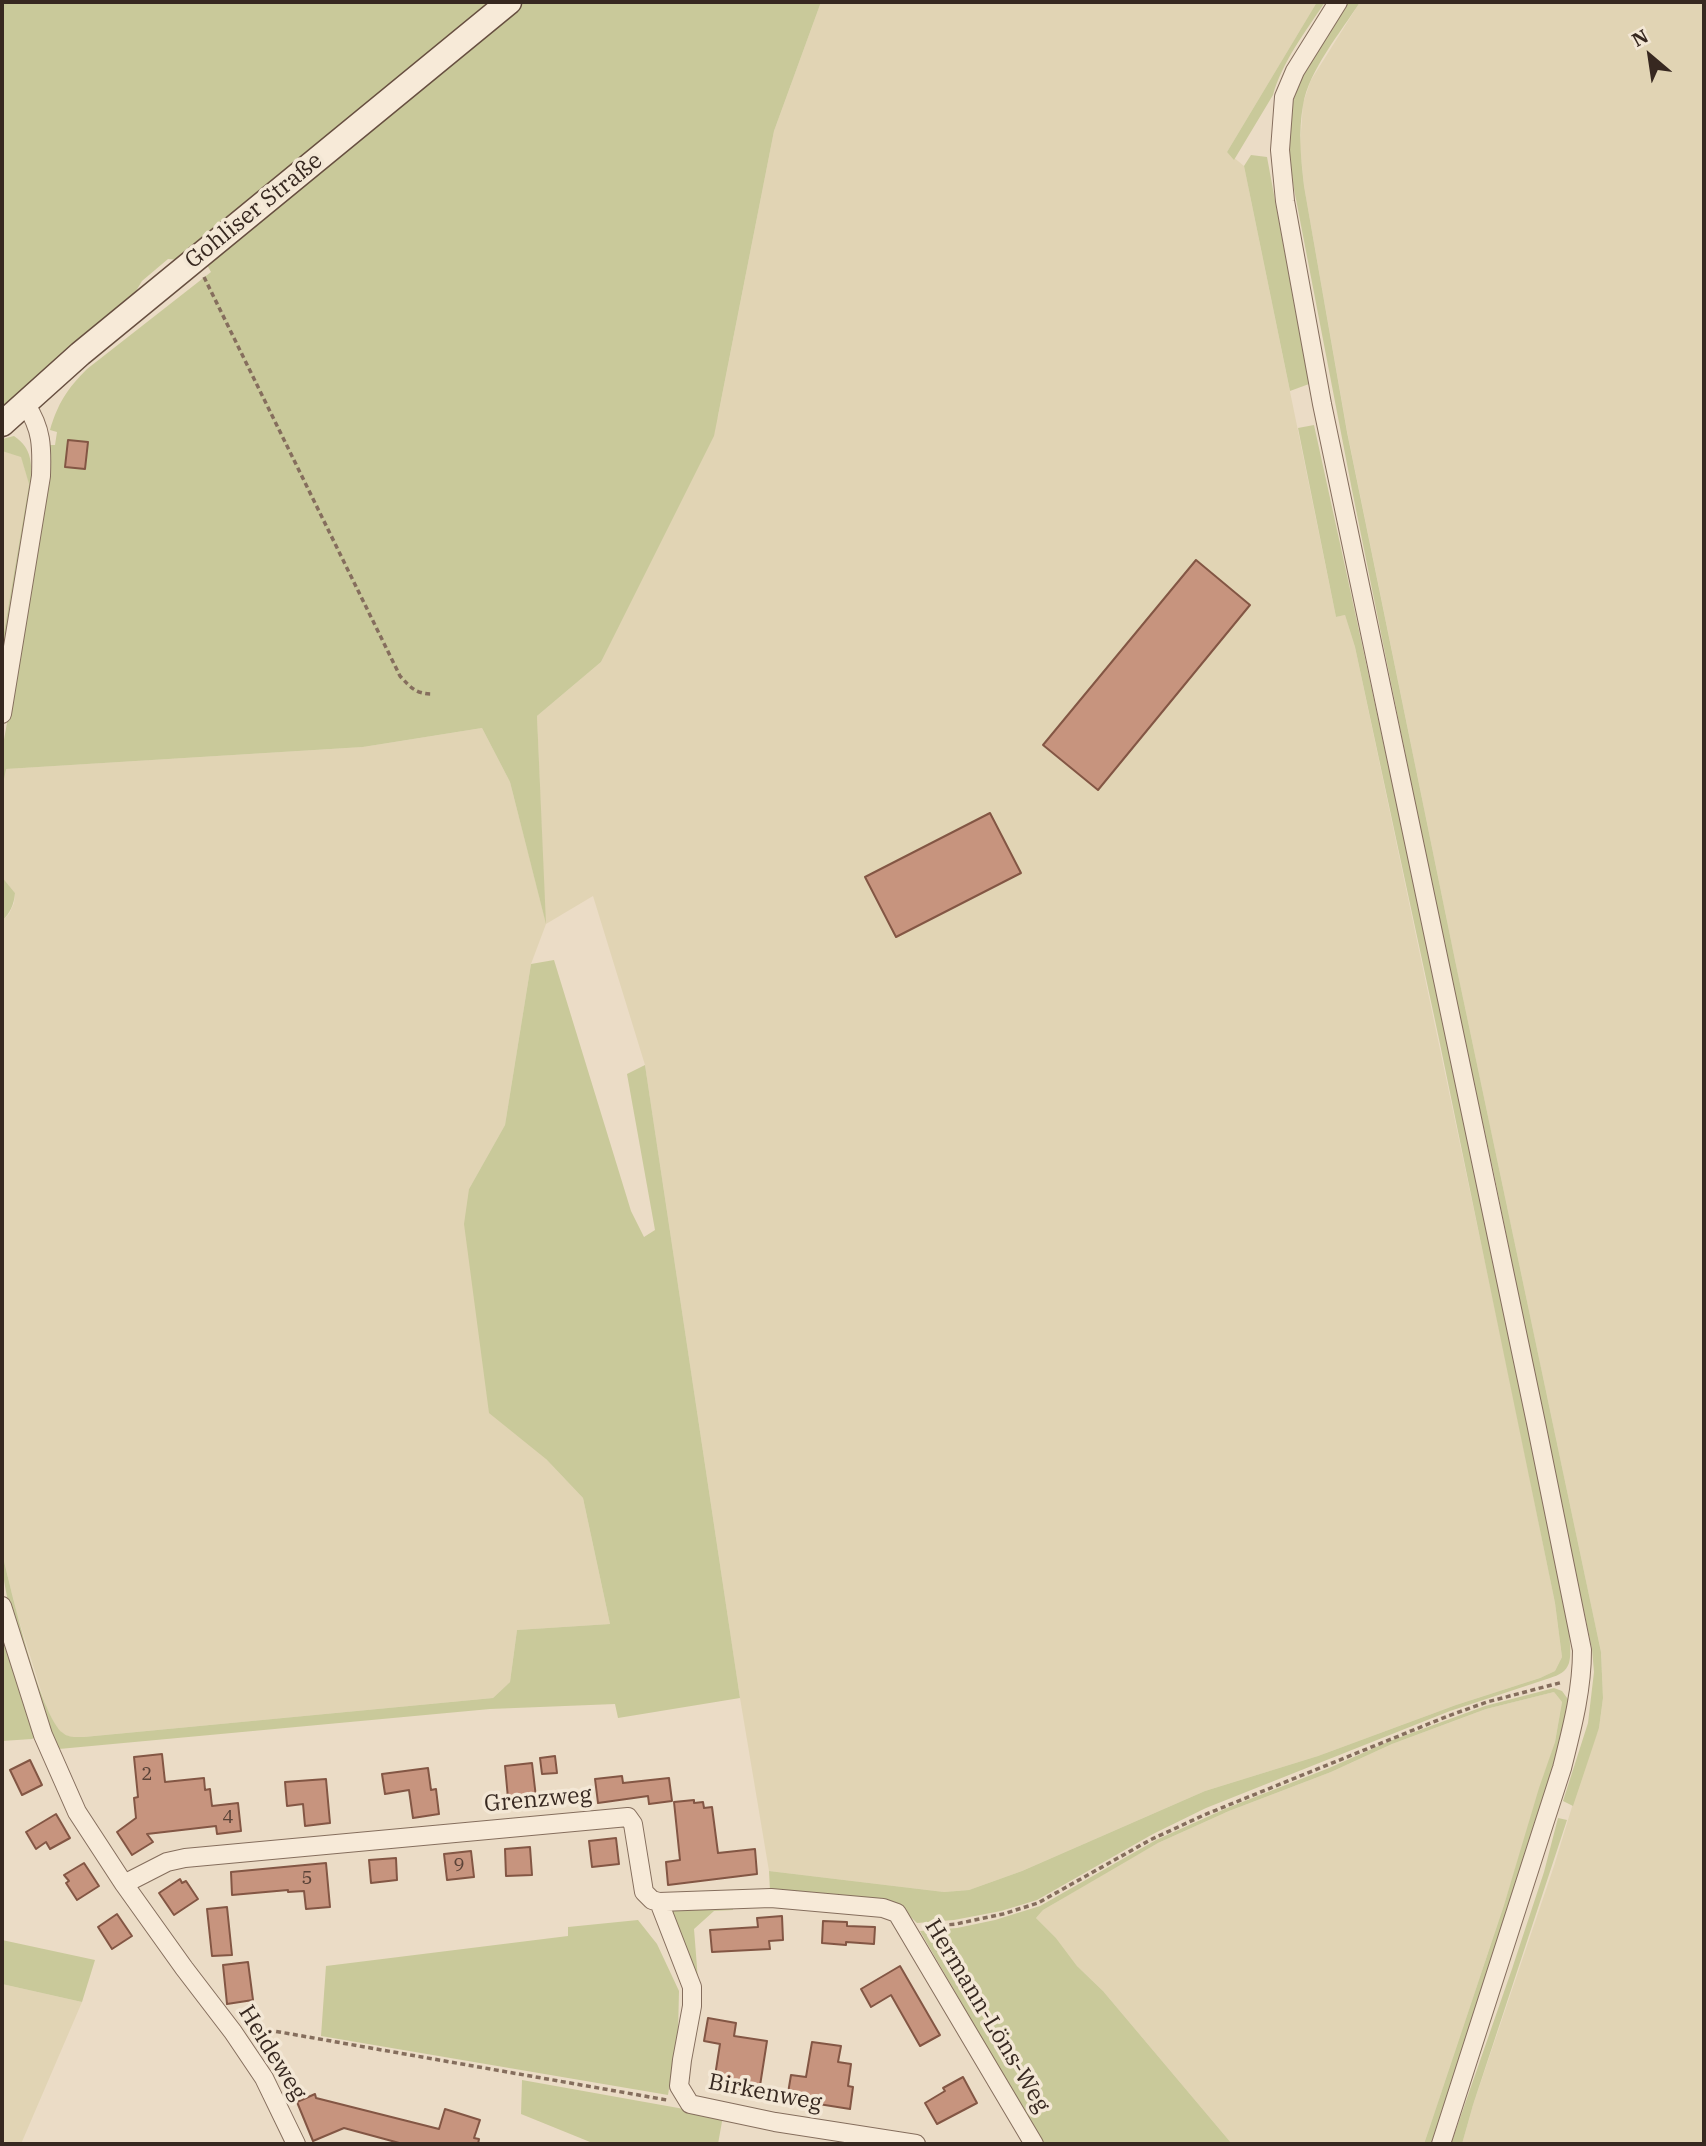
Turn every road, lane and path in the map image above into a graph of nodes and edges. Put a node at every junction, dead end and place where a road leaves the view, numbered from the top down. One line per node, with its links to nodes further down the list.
1 (509, 2): 3 (main road, Gohliser Straße)
2 (1338, 2): 9 (street)
3 (195, 259): 4 (main road, Gohliser Straße); 6 (path)
4 (26, 405): 5 (main road, Gohliser Straße); 7 (street)
5 (2, 424)
6 (433, 694)
7 (2, 714)
8 (2, 1606): 10 (street, Heideweg)
9 (1582, 1677): 12 (path); 18 (street)
10 (124, 1884): 11 (street, Grenzweg); 13 (street, Heideweg)
11 (659, 1902): 12 (street, Hermann-Löns-Weg); 14 (street, Birkenweg)
12 (909, 1932): 17 (street, Hermann-Löns-Weg)
13 (233, 2032): 14 (path); 15 (street, Heideweg)
14 (690, 2104): 16 (street, Birkenweg)
15 (296, 2144)
16 (916, 2144)
17 (1034, 2144)
18 (1441, 2144)

